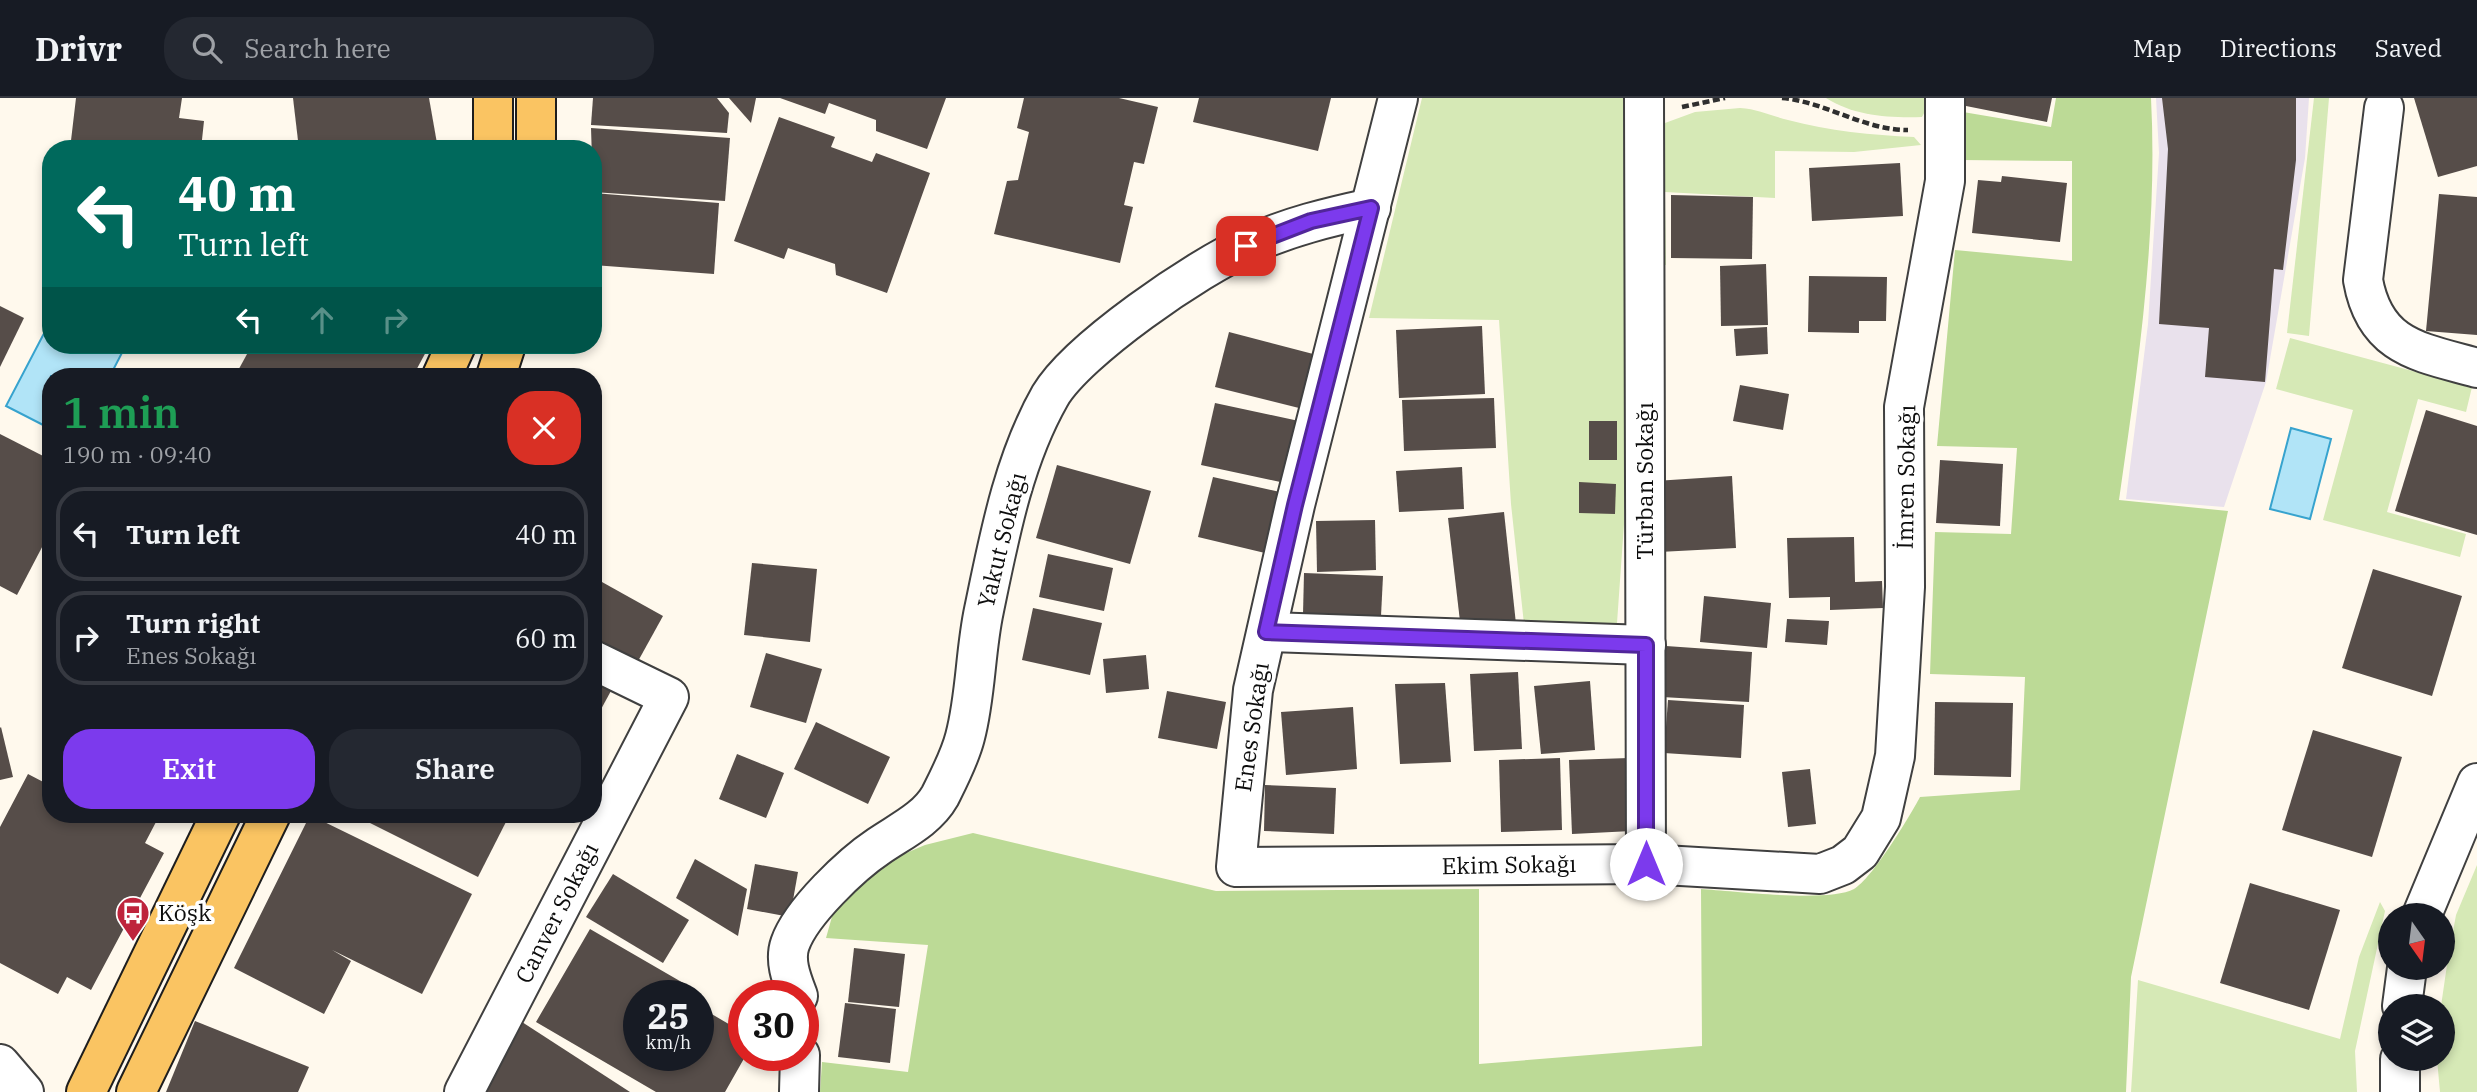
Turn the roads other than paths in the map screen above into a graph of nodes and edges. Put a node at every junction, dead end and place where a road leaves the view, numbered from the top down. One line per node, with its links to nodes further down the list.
1 (493, 98): 7 (main road)
2 (536, 98): 8 (main road)
3 (1398, 98): 9 (street, Enes Sokağı)
4 (1644, 98): 12 (street, Türban Sokağı)
5 (2384, 108): 10 (street)
6 (1945, 114): 17 (street, İmren Sokağı)
7 (493, 140)
8 (536, 140)
9 (1371, 208): 11 (street, Enes Sokağı); 21 (street, Yakut Sokağı)
10 (2477, 368)
11 (1266, 632): 12 (street); 19 (street, Enes Sokağı)
12 (1646, 645): 18 (street, Türban Sokağı)
13 (602, 664): 28 (street, Canver Sokağı)
14 (2477, 783): 20 (street)
15 (216, 823): 26 (main road)
16 (267, 823): 27 (main road)
17 (1860, 852): 18 (street, Ekim Sokağı)
18 (1646, 864): 19 (street, Ekim Sokağı)
19 (1236, 867)
20 (2427, 903)
21 (792, 980)
22 (0, 1064): 25 (street)
23 (800, 1071): 29 (street)
24 (2400, 1071): 30 (street)
25 (24, 1092)
26 (86, 1092)
27 (136, 1092)
28 (464, 1092)
29 (799, 1092)
30 (2400, 1092)

